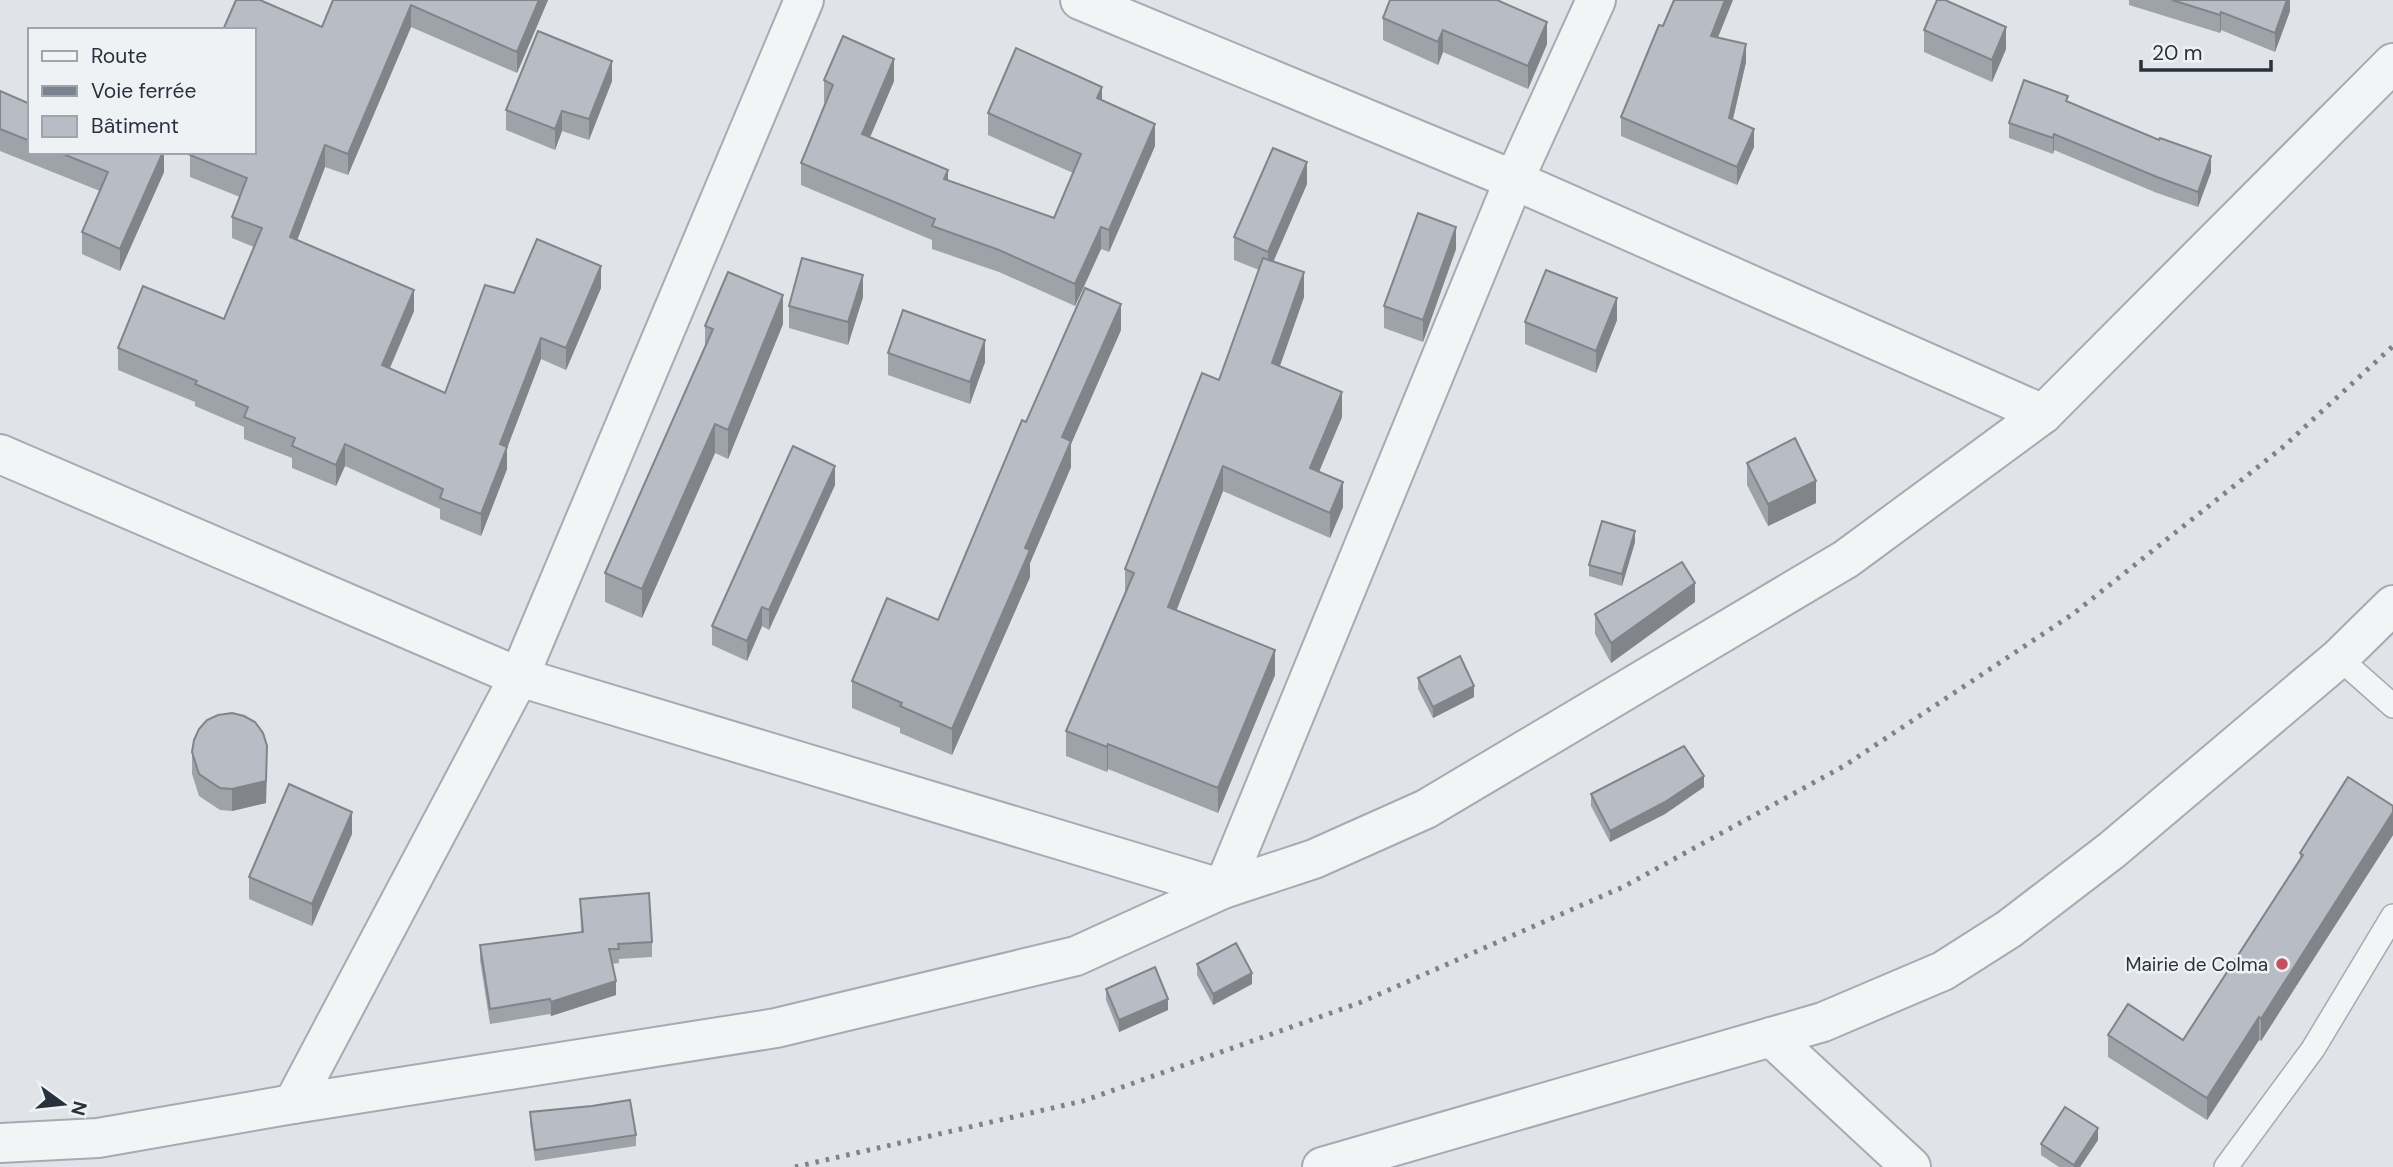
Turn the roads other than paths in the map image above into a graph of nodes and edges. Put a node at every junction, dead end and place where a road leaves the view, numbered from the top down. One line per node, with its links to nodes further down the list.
1 (804, 0): 10 (street)
2 (1080, 0): 5 (street)
3 (1596, 0): 5 (street)
4 (2393, 64): 6 (street)
5 (1514, 180): 6 (street); 12 (street)
6 (2043, 414): 12 (street)
7 (0, 454): 10 (street)
8 (2393, 605): 9 (street)
9 (2339, 658): 11 (lane); 14 (street)
10 (519, 677): 12 (street); 15 (street)
11 (2393, 706)
12 (1223, 889): 15 (street)
13 (2393, 916): 19 (lane)
14 (1771, 1037): 17 (street); 18 (street)
15 (293, 1104): 16 (street)
16 (0, 1143)
17 (1322, 1167)
18 (1911, 1167)
19 (2226, 1167)

